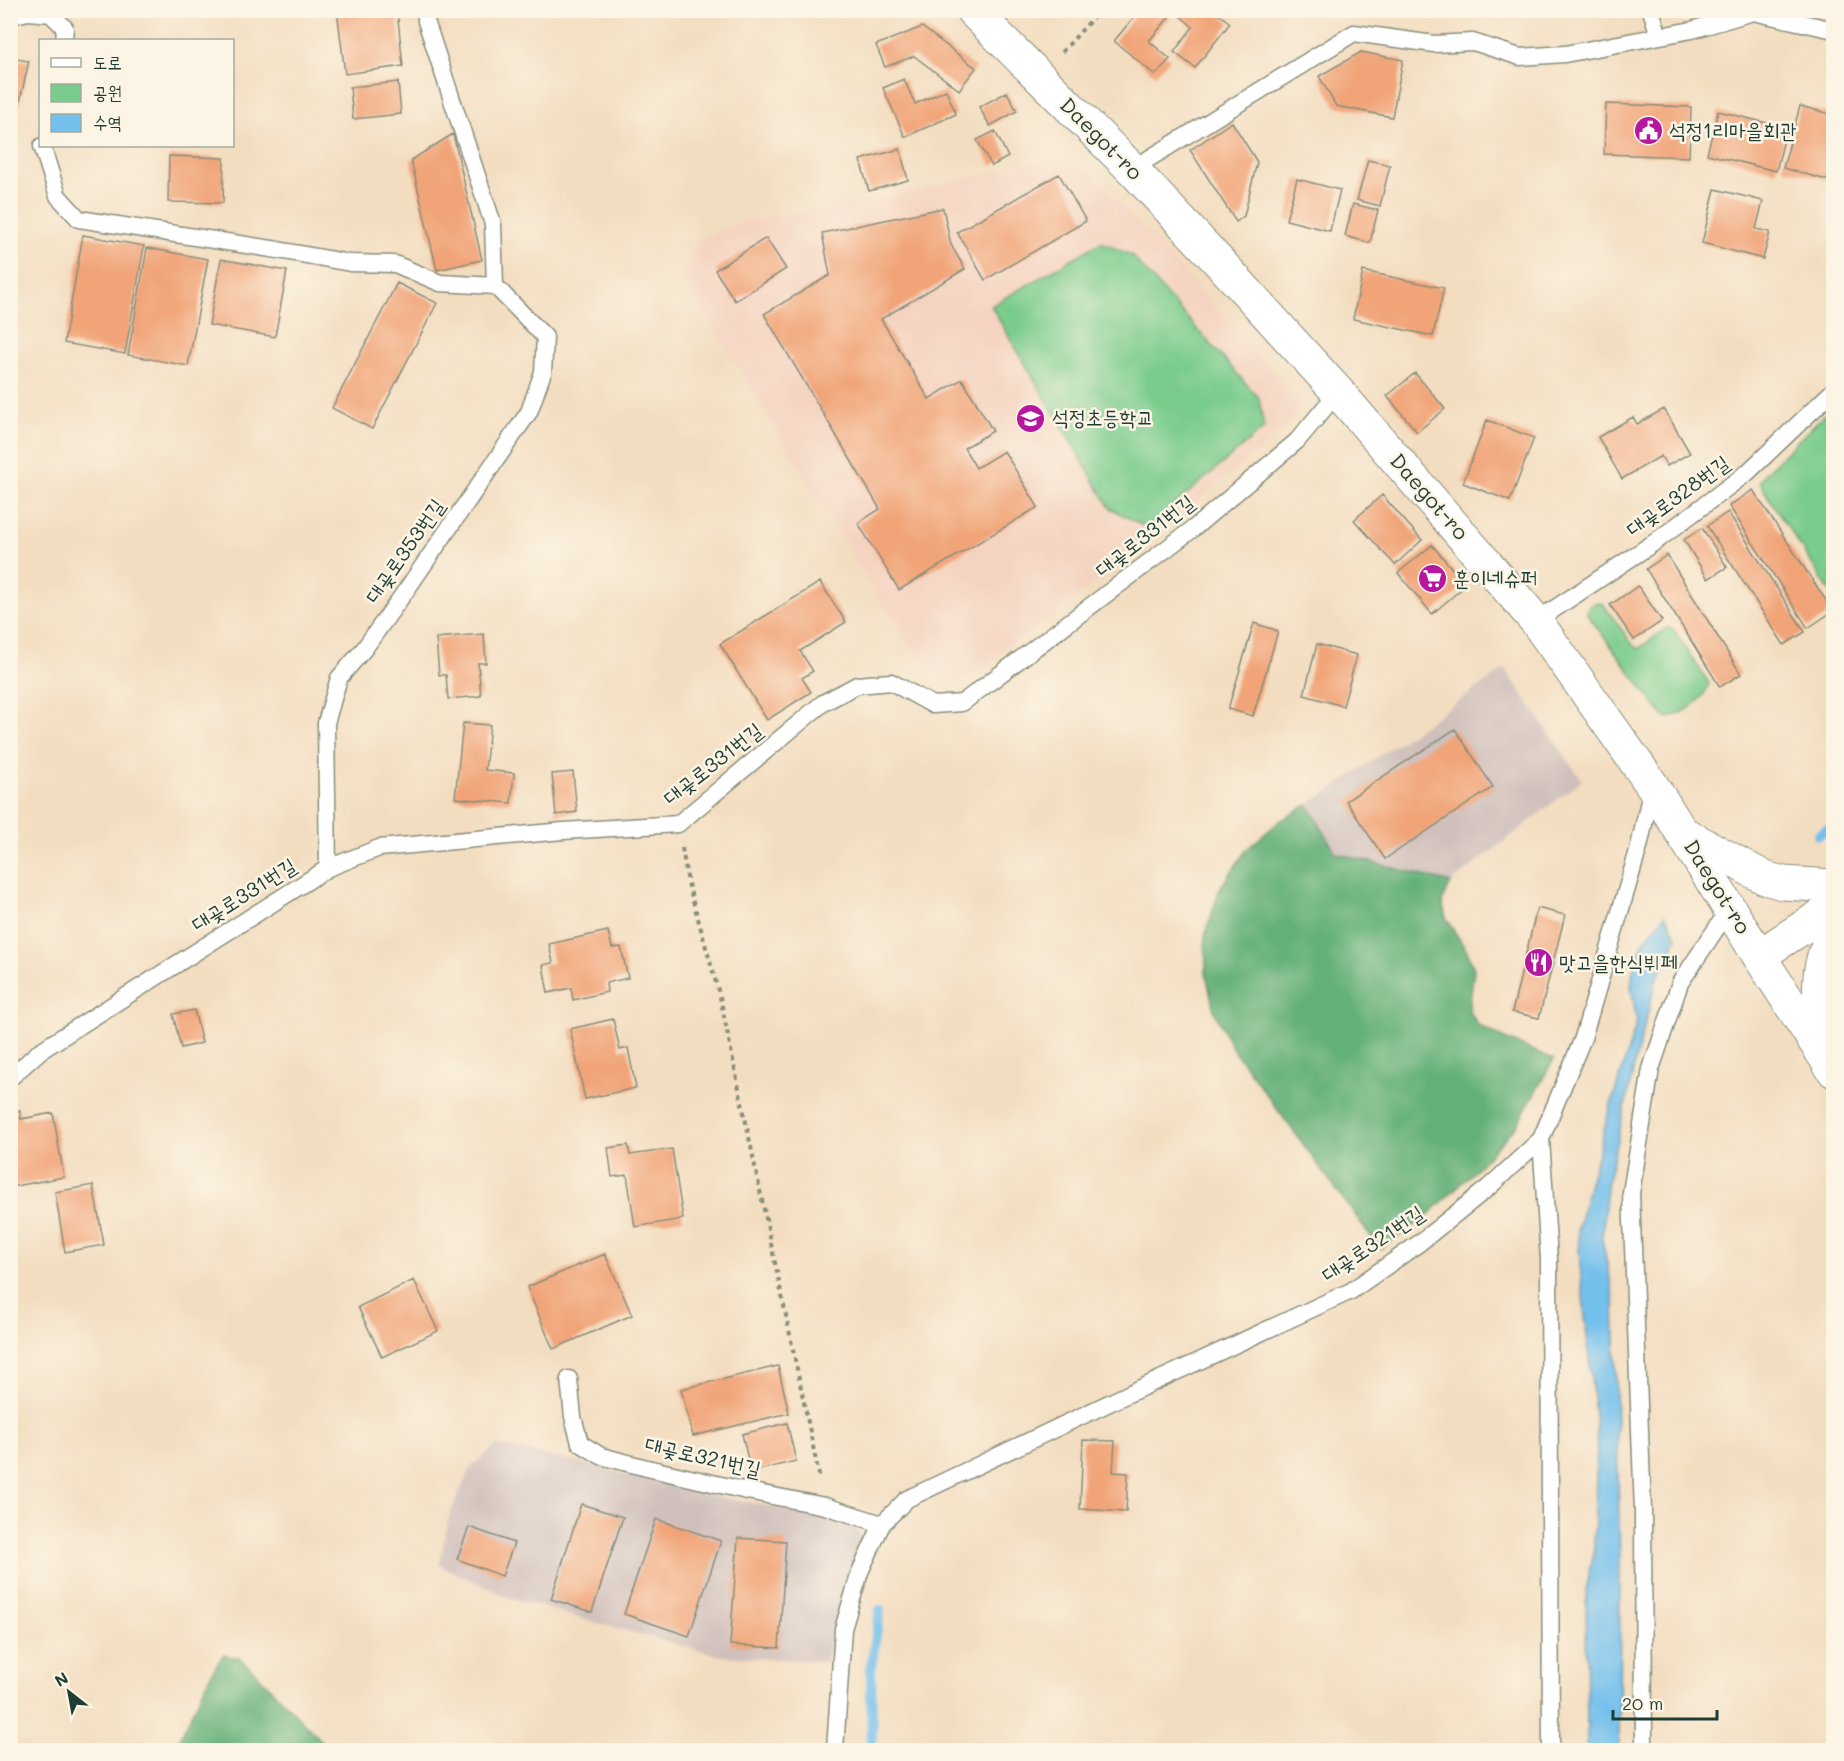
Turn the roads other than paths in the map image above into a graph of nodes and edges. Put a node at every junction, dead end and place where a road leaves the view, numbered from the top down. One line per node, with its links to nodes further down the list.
1 (426, 10): 11 (lane)
2 (972, 10): 10 (street, Daegot-ro)
3 (1651, 10): 7 (lane)
4 (1754, 11): 6 (lane); 7 (lane)
5 (10, 16): 8 (lane)
6 (1833, 30)
7 (1659, 36): 10 (lane)
8 (64, 39)
9 (42, 147): 11 (lane)
10 (1132, 170): 13 (street, Daegot-ro)
11 (495, 286): 17 (lane, 대곶로353번길)
12 (1833, 390): 14 (lane, 대곶로328번길)
13 (1338, 392): 14 (street, Daegot-ro); 17 (lane, 대곶로331번길)
14 (1536, 621): 15 (street, Daegot-ro)
15 (1652, 784): 16 (street, Daegot-ro); 25 (lane, 대곶로321번길)
16 (1683, 833): 18 (street); 20 (street, Daegot-ro)
17 (327, 868): 24 (lane, 대곶로331번길)
18 (1833, 886)
19 (1833, 907): 22 (street)
20 (1730, 908): 22 (street, Daegot-ro); 30 (lane)
21 (1833, 933): 23 (street)
22 (1759, 956): 23 (street, Daegot-ro)
23 (1831, 1068)
24 (10, 1078)
25 (1541, 1139): 27 (lane, 대곶로321번길); 29 (lane)
26 (569, 1379): 27 (lane, 대곶로321번길)
27 (882, 1524): 28 (lane, 대곶로321번길)
28 (835, 1750)
29 (1551, 1750)
30 (1644, 1750)

